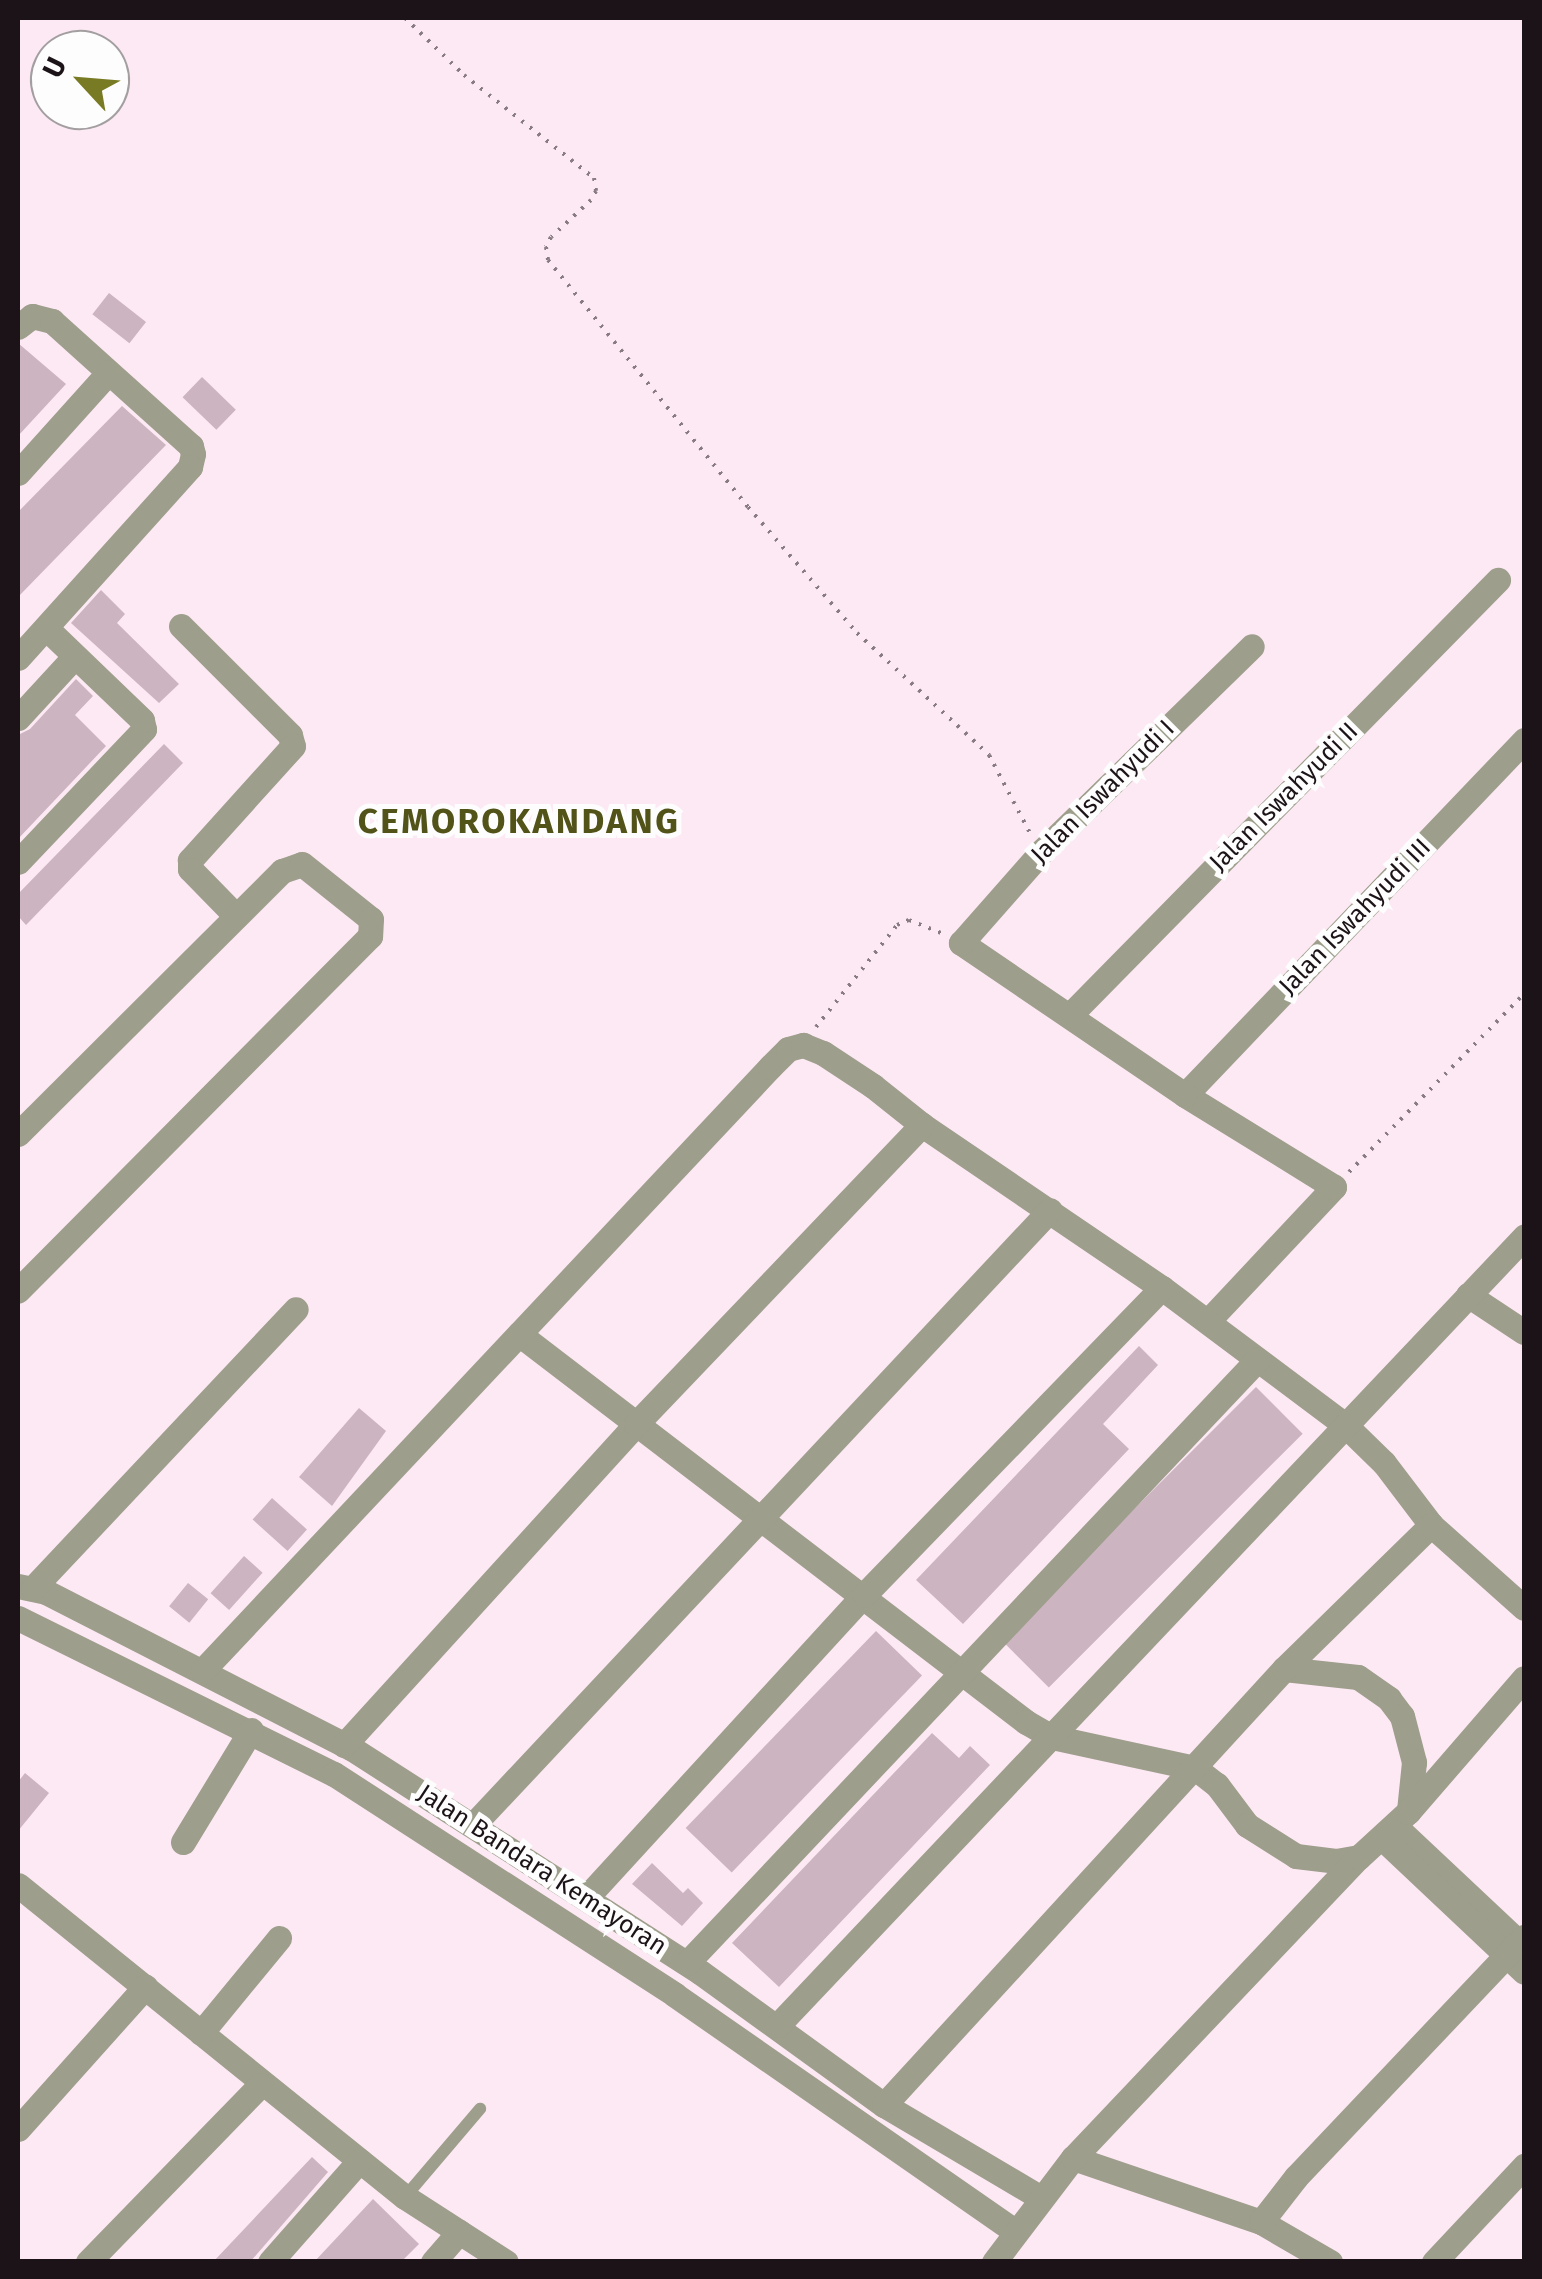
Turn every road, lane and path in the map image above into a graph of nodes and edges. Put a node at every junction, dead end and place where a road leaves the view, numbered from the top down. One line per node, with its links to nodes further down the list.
1 (405, 18): 13 (path)
2 (18, 327): 3 (street)
3 (108, 373): 4 (street); 7 (street)
4 (18, 474)
5 (1498, 580): 18 (street, Jalan Iswahyudi II)
6 (181, 626): 15 (street)
7 (47, 628): 9 (street); 10 (street)
8 (1252, 646): 13 (street, Jalan Iswahyudi I)
9 (75, 656): 11 (street); 14 (street)
10 (18, 658)
11 (18, 718)
12 (1524, 740): 20 (street, Jalan Iswahyudi III)
13 (1042, 850): 16 (street, Jalan Iswahyudi I)
14 (18, 862)
15 (236, 916): 22 (street); 27 (street)
16 (961, 943): 18 (street); 19 (path)
17 (1524, 994): 23 (path)
18 (1071, 1014): 20 (street)
19 (803, 1045): 21 (street); 32 (street)
20 (1185, 1094): 23 (street)
21 (922, 1125): 24 (street); 34 (street)
22 (18, 1134)
23 (1334, 1187): 30 (street)
24 (1050, 1210): 26 (street); 36 (street)
25 (1524, 1237): 28 (street)
26 (1162, 1288): 30 (street); 39 (street)
27 (18, 1291)
28 (1468, 1294): 31 (street); 35 (street)
29 (296, 1309): 38 (street)
30 (1208, 1322): 33 (street)
31 (1524, 1332)
32 (520, 1334): 34 (street); 43 (street)
33 (1257, 1360): 35 (street); 44 (street)
34 (636, 1424): 36 (street); 48 (street)
35 (1345, 1425): 37 (street); 47 (street)
36 (758, 1520): 39 (street); 50 (street)
37 (1431, 1525): 40 (street); 42 (street)
38 (25, 1587): 43 (street, Jalan Bandara Kemayoran)
39 (864, 1596): 44 (street); 55 (street)
40 (1524, 1608)
41 (18, 1618): 46 (street, Jalan Bandara Kemayoran)
42 (1284, 1669): 49 (street); 51 (street)
43 (204, 1670): 48 (street, Jalan Bandara Kemayoran)
44 (961, 1670): 47 (street); 58 (street)
45 (1524, 1678): 51 (street)
46 (251, 1730): 52 (street); 72 (street, Jalan Bandara Kemayoran)
47 (1052, 1737): 49 (street); 60 (street)
48 (344, 1745): 50 (street, Jalan Bandara Kemayoran)
49 (1195, 1768): 53 (street); 63 (street)
50 (474, 1824): 55 (street, Jalan Bandara Kemayoran)
51 (1395, 1825): 53 (street); 57 (street)
52 (183, 1842)
53 (1359, 1857): 66 (street)
54 (21, 1895): 59 (street)
55 (586, 1898): 58 (street, Jalan Bandara Kemayoran)
56 (279, 1938): 61 (street)
57 (1520, 1951): 71 (street)
58 (687, 1963): 60 (street, Jalan Bandara Kemayoran)
59 (145, 1986): 61 (street); 65 (street)
60 (777, 2026): 63 (street, Jalan Bandara Kemayoran)
61 (201, 2033): 62 (street)
62 (260, 2085): 67 (street); 74 (street)
63 (884, 2105): 70 (street, Jalan Bandara Kemayoran)
64 (480, 2109): 69 (lane)
65 (18, 2128)
66 (1073, 2158): 70 (street); 71 (street)
67 (359, 2161): 69 (street); 75 (street)
68 (1524, 2166): 80 (street)
69 (405, 2198): 73 (street)
70 (1040, 2198): 72 (street)
71 (1261, 2222): 79 (street)
72 (1014, 2231): 78 (street)
73 (459, 2232): 76 (street); 77 (street)
74 (88, 2262)
75 (270, 2262)
76 (432, 2262)
77 (506, 2262)
78 (994, 2262)
79 (1330, 2262)
80 (1434, 2262)

